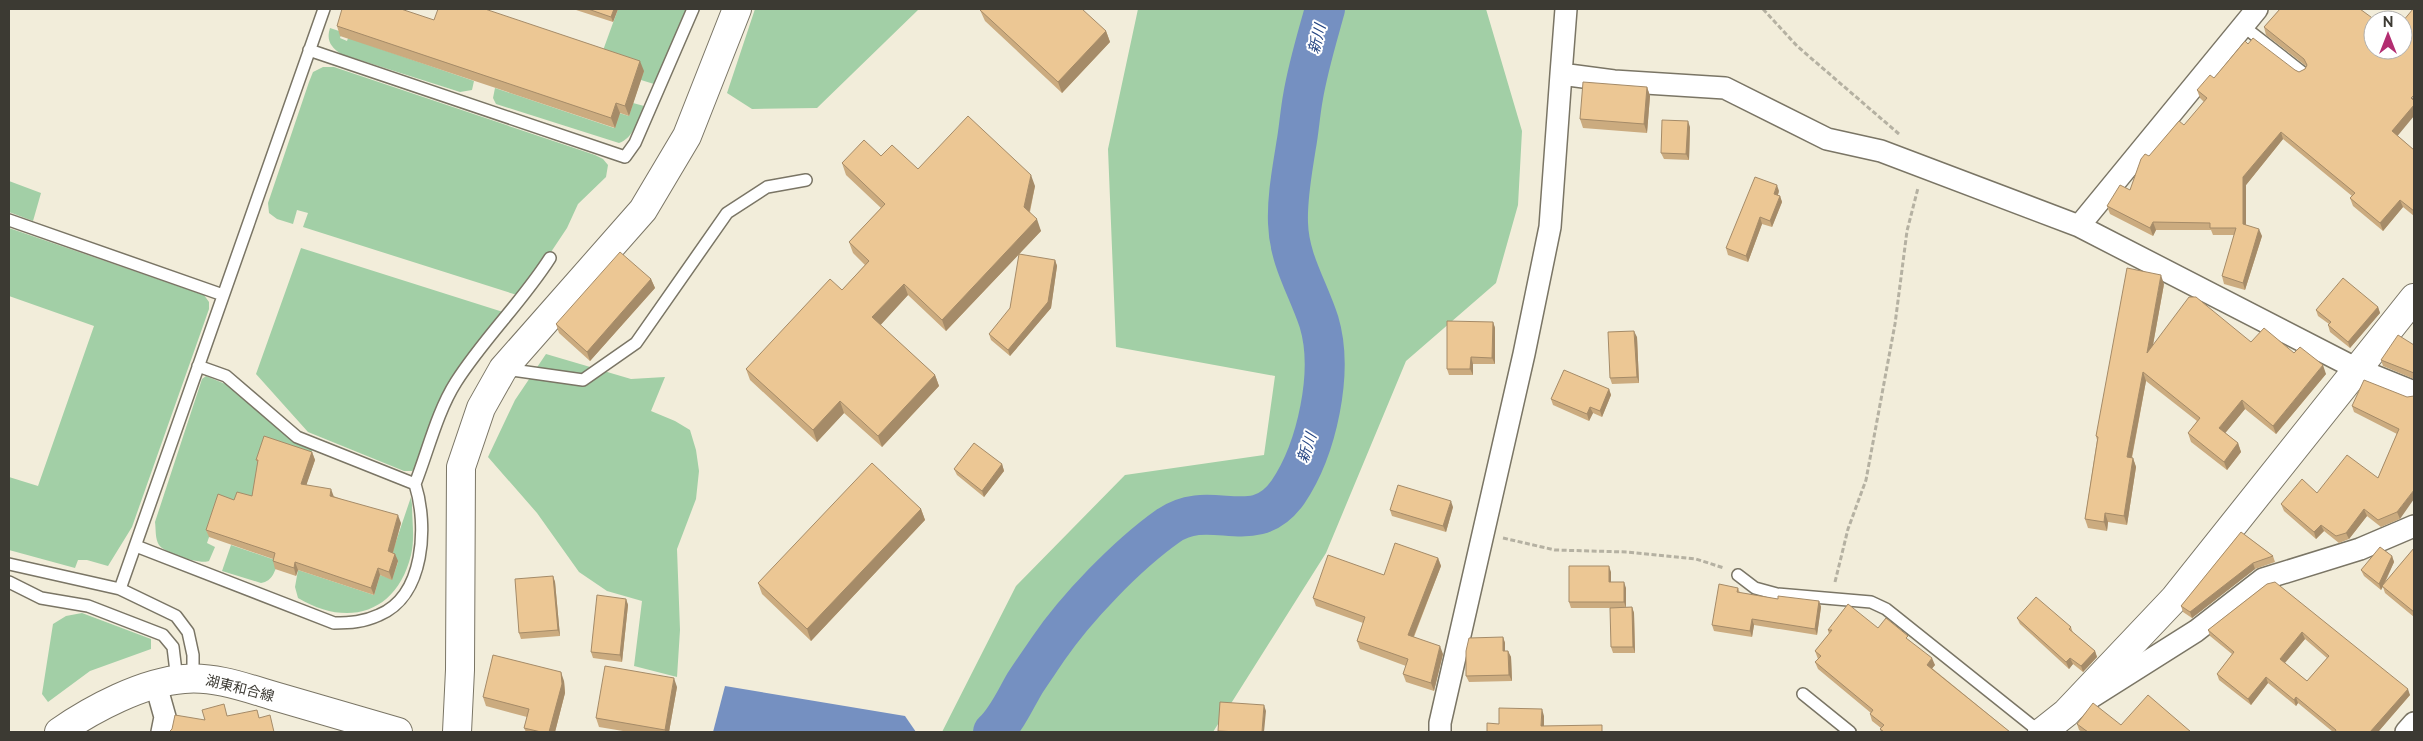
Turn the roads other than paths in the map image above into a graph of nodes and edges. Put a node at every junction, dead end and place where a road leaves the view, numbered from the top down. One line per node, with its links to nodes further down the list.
1 (324, 9): 7 (lane)
2 (692, 9): 7 (lane)
3 (737, 9): 17 (street)
4 (1566, 9): 9 (street)
5 (2257, 9): 6 (street)
6 (2243, 26): 8 (lane); 12 (street)
7 (309, 50): 14 (lane)
8 (2302, 72)
9 (1561, 74): 12 (street); 35 (street)
10 (806, 180): 17 (lane)
11 (9, 220): 14 (lane)
12 (2079, 226): 18 (street)
13 (550, 258): 20 (lane)
14 (222, 295): 16 (lane)
15 (2414, 298): 18 (street)
16 (198, 366): 20 (lane); 22 (lane)
17 (504, 369): 34 (street)
18 (2357, 369): 19 (street); 29 (street)
19 (2414, 392)
20 (415, 484): 22 (lane)
21 (2414, 526): 29 (street)
22 (136, 546): 26 (lane)
23 (9, 564): 26 (lane)
24 (1738, 575): 37 (lane)
25 (9, 582): 27 (lane)
26 (120, 589): 27 (lane)
27 (175, 681): 31 (street, 湖東和合線); 32 (street); 33 (street, 湖東和合線)
28 (1803, 694): 36 (lane)
29 (2066, 713): 37 (street)
30 (2414, 723): 38 (street)
31 (59, 732)
32 (162, 732)
33 (398, 732)
34 (457, 732)
35 (1440, 732)
36 (1850, 732)
37 (2041, 732)
38 (2406, 732)

